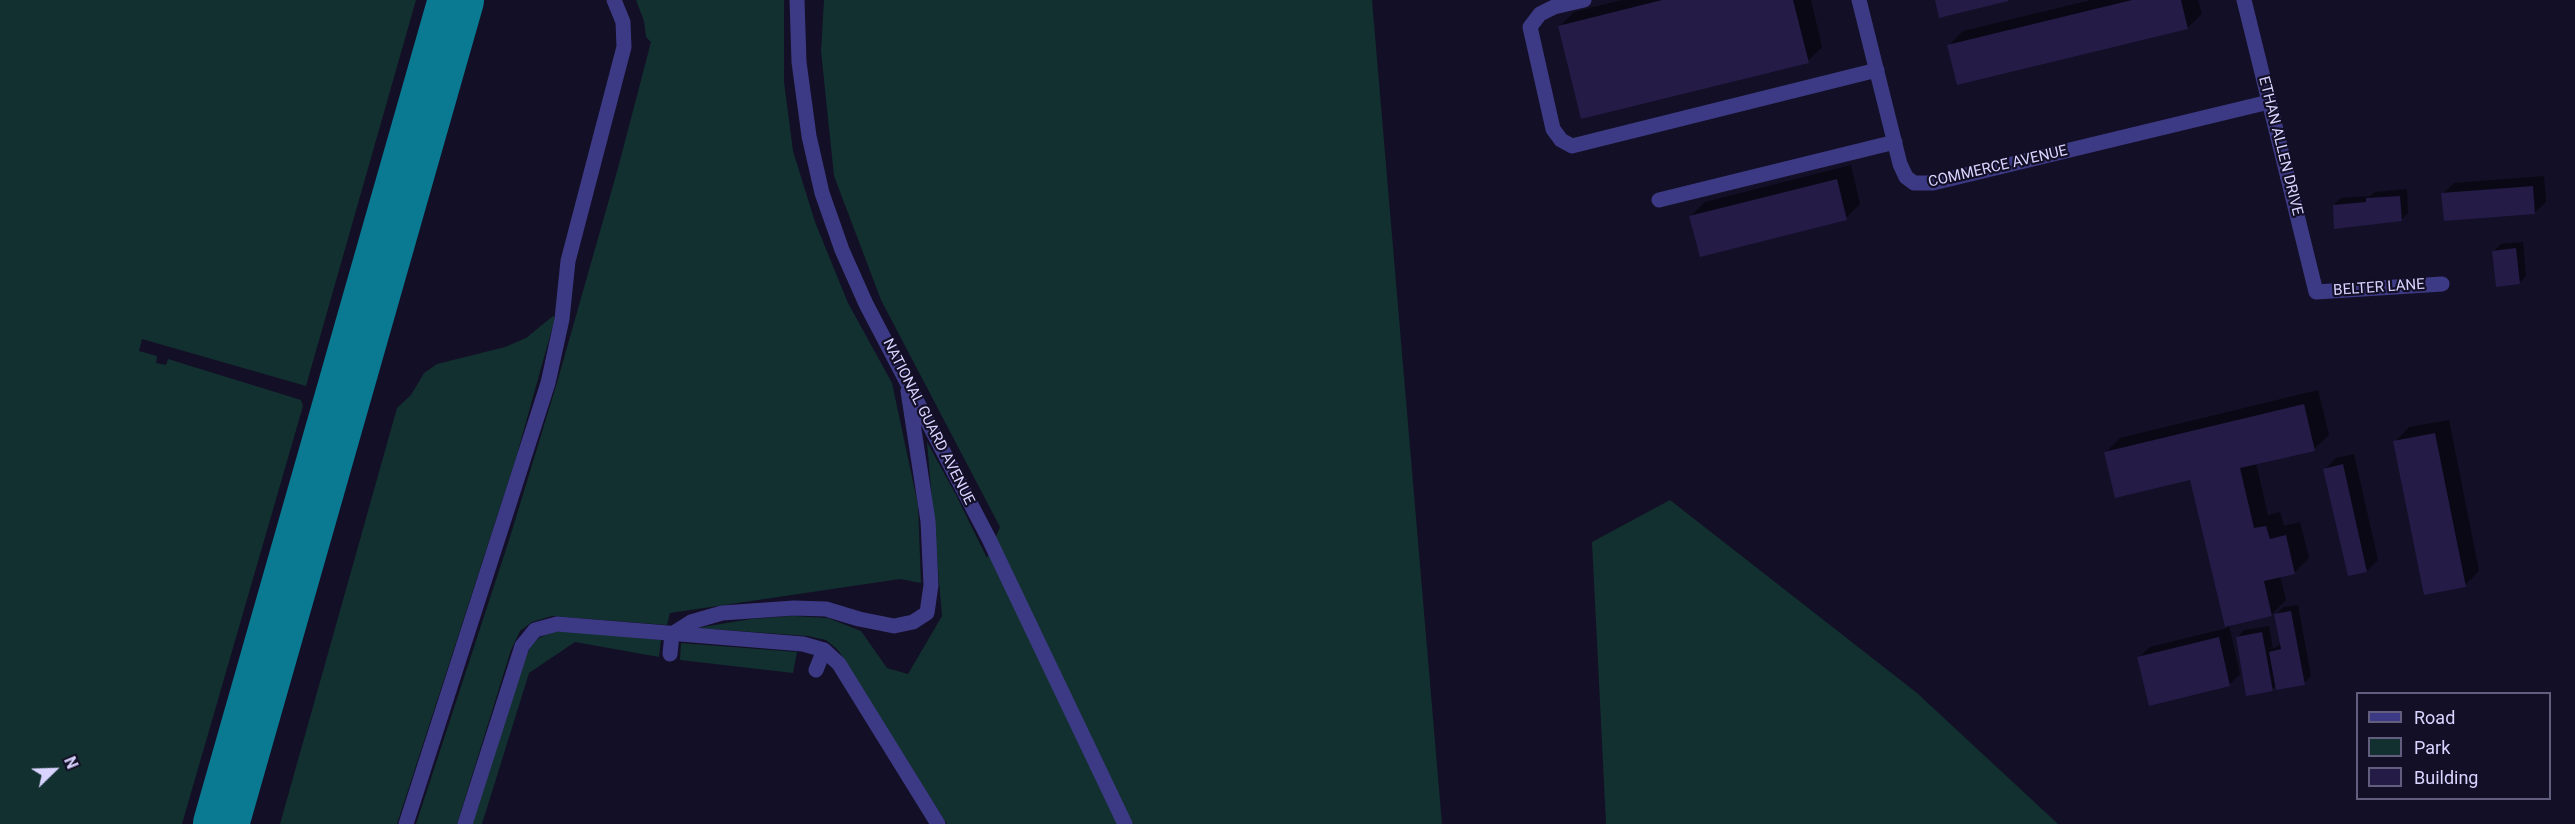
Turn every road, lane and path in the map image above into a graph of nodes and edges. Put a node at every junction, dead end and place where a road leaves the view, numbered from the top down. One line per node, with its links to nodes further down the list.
1 (614, 0): 17 (street)
2 (797, 0): 12 (street, NATIONAL GUARD AVENUE)
3 (1584, 0): 6 (street)
4 (1859, 0): 6 (street, COMMERCE AVENUE)
5 (2244, 0): 7 (street, ETHAN ALLEN DRIVE)
6 (1876, 70): 8 (street, COMMERCE AVENUE)
7 (2269, 102): 8 (street, COMMERCE AVENUE); 11 (street, ETHAN ALLEN DRIVE)
8 (1895, 142): 9 (street)
9 (1659, 200)
10 (2442, 284): 11 (street, BELTER LANE)
11 (2316, 292)
12 (906, 376): 13 (street); 20 (street, NATIONAL GUARD AVENUE)
13 (672, 634): 14 (street); 15 (street); 18 (street)
14 (824, 650): 16 (street); 19 (street)
15 (670, 654)
16 (816, 670)
17 (406, 824)
18 (465, 824)
19 (938, 824)
20 (1125, 824)

